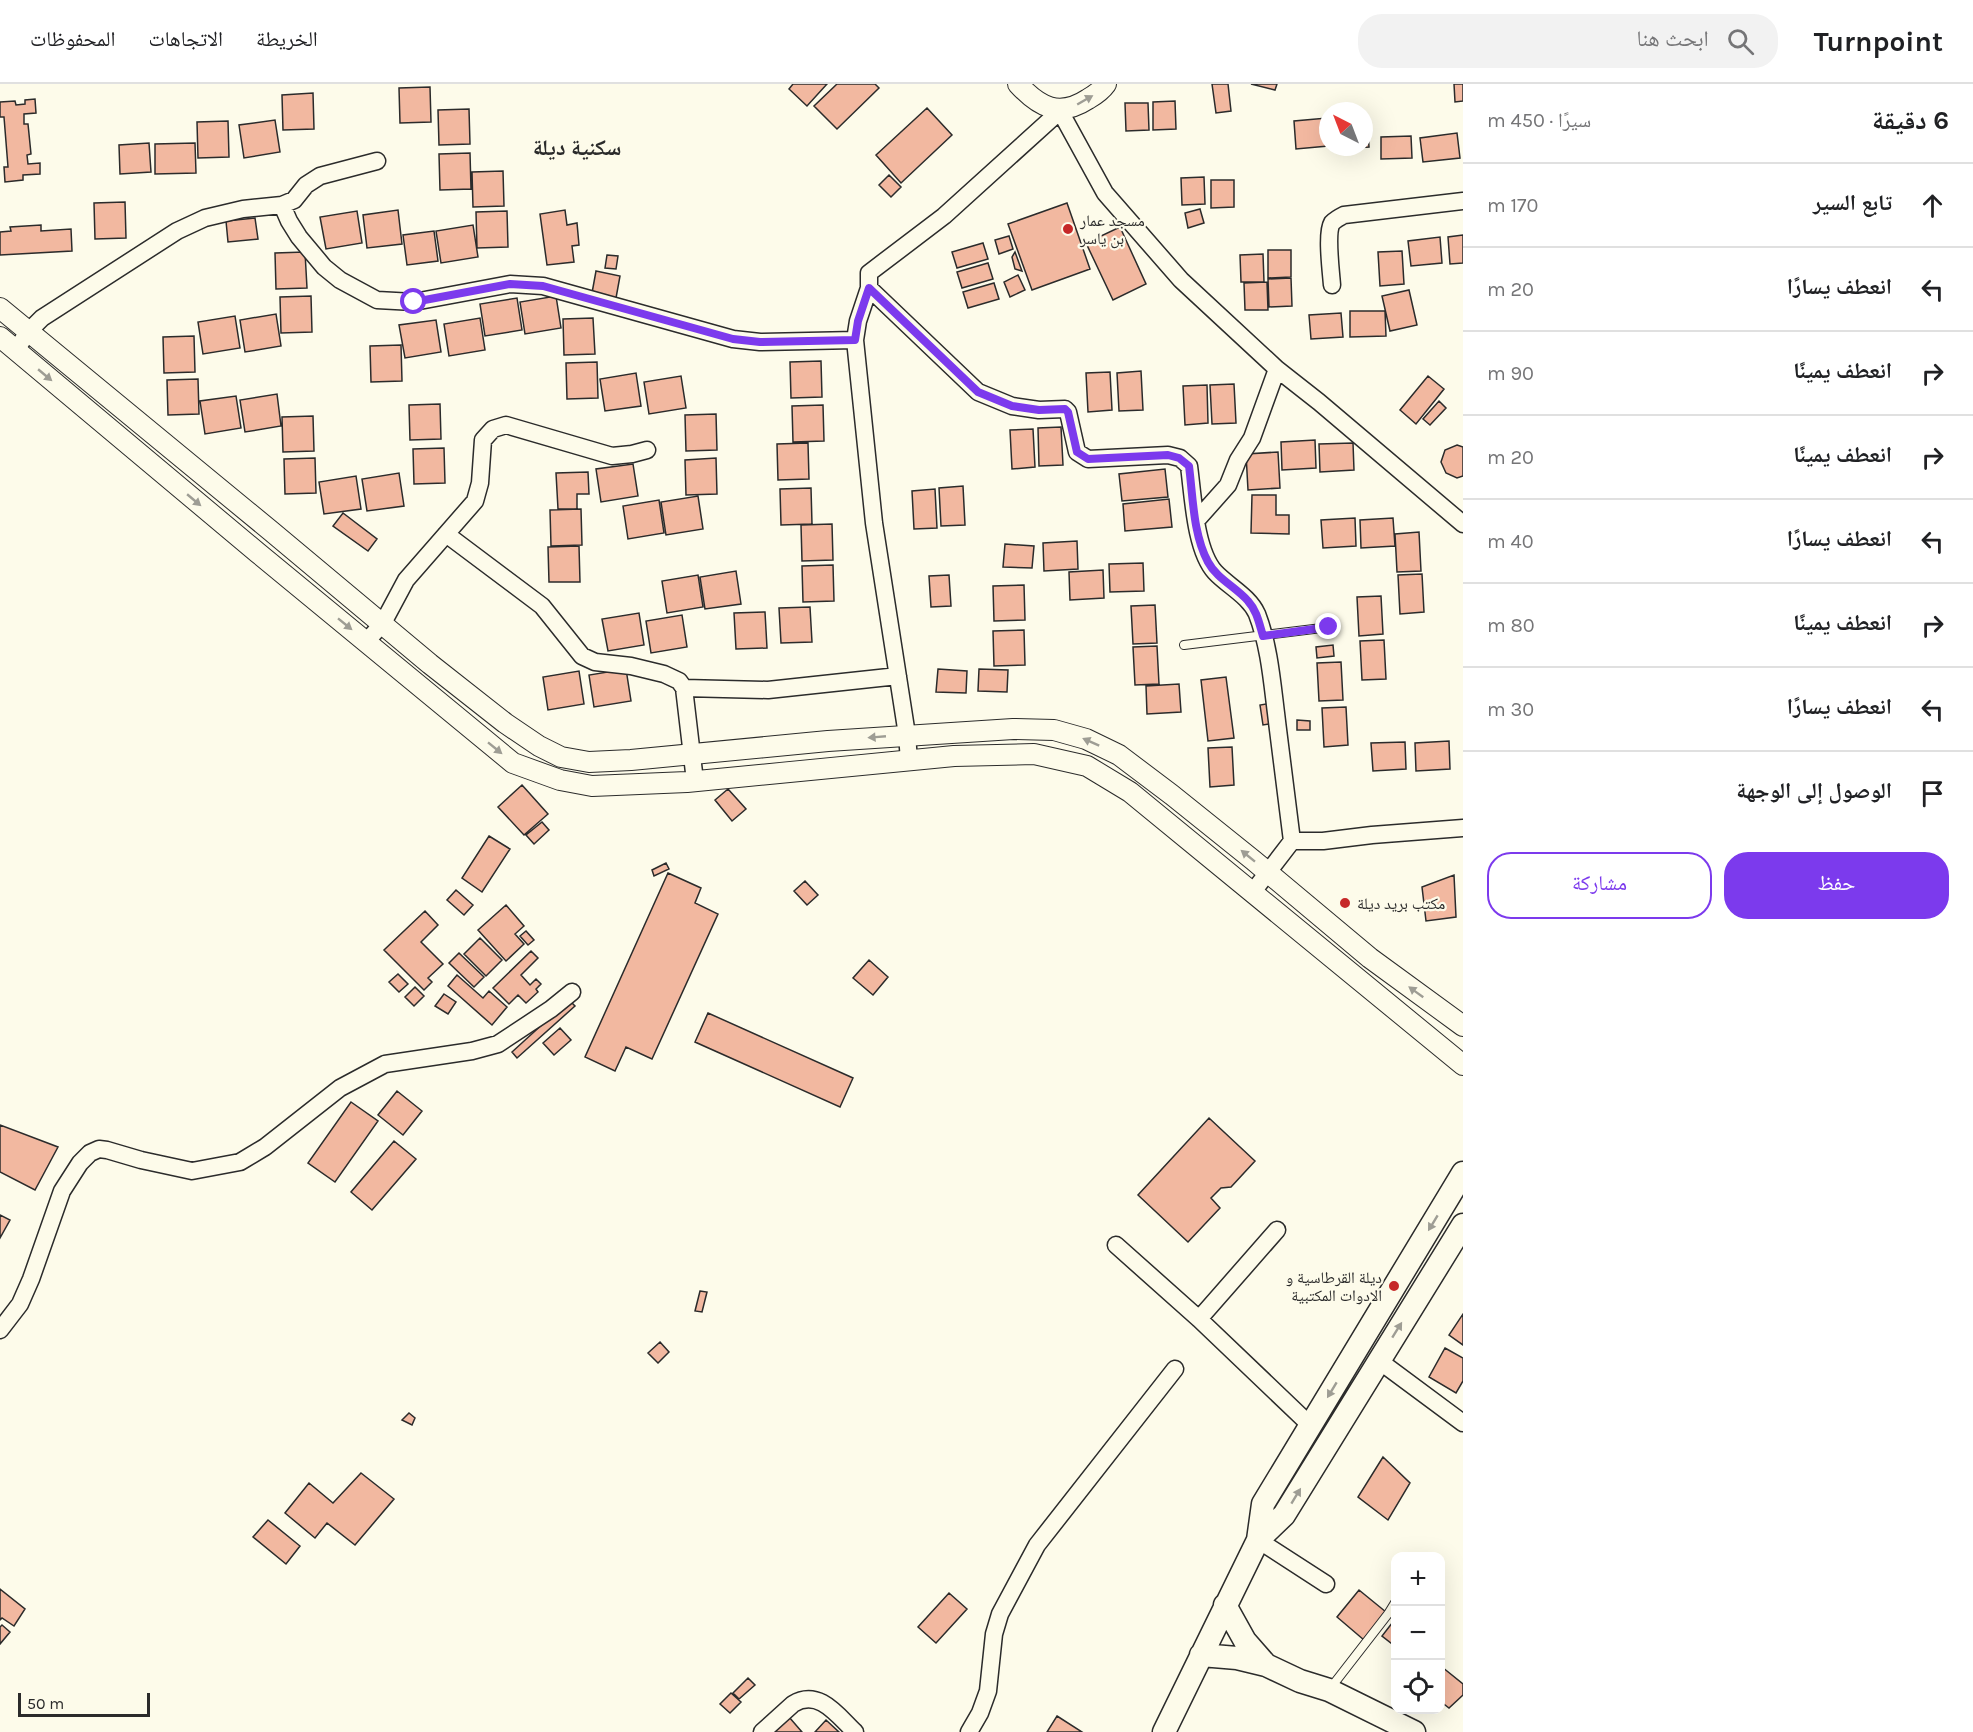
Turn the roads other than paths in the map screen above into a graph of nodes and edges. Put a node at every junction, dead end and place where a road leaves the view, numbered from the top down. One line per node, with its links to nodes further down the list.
1 (1018, 84): 3 (street)
2 (1106, 84): 3 (street, one-way to 2)
3 (1060, 111): 8 (street); 14 (street)
4 (377, 161): 6 (street)
5 (1463, 201): 7 (street)
6 (282, 205): 10 (street); 12 (street)
7 (1332, 285)
8 (869, 288): 12 (street); 16 (street)
9 (0, 308): 10 (street)
10 (28, 332): 13 (street); 19 (street)
11 (0, 337): 13 (street)
12 (855, 340): 24 (street)
13 (15, 350): 22 (street, one-way to 22)
14 (1277, 369): 16 (street); 17 (street)
15 (647, 450): 18 (street)
16 (1196, 520): 21 (street)
17 (1463, 524)
18 (446, 534): 19 (street); 25 (street)
19 (383, 623): 22 (street); 27 (street)
20 (1329, 627): 21 (lane)
21 (1263, 636): 23 (lane); 31 (street)
22 (366, 642): 29 (street, one-way to 29)
23 (1184, 645)
24 (898, 676): 25 (street); 26 (street)
25 (684, 688): 27 (street)
26 (907, 735): 27 (street, one-way to 27); 28 (street); 32 (street, one-way to 26)
27 (692, 753): 29 (street)
28 (909, 760): 29 (street); 33 (street)
29 (694, 781)
30 (1463, 828): 31 (street)
31 (1292, 841): 32 (street)
32 (1268, 873): 33 (street); 35 (street, one-way to 32)
33 (1252, 892): 36 (street)
34 (572, 992): 42 (street)
35 (1463, 1026)
36 (1463, 1065)
37 (1463, 1173): 46 (main road, one-way to 46)
38 (1463, 1225): 43 (main road, one-way to 38)
39 (1277, 1230): 41 (street)
40 (1116, 1245): 41 (street)
41 (1199, 1319): 46 (street)
42 (0, 1330)
43 (1378, 1360): 45 (street); 47 (main road, one-way to 43)
44 (1175, 1369): 56 (street)
45 (1463, 1423)
46 (1310, 1425): 47 (main road)
47 (1258, 1540): 48 (street); 49 (main road)
48 (1326, 1584)
49 (1225, 1605): 51 (main road); 52 (main road)
50 (1392, 1606): 53 (lane)
51 (1201, 1655): 52 (main road); 57 (main road)
52 (1266, 1665): 53 (main road)
53 (1329, 1690): 58 (main road)
54 (762, 1732): 55 (street)
55 (855, 1732)
56 (969, 1732)
57 (1164, 1732)
58 (1414, 1732)

